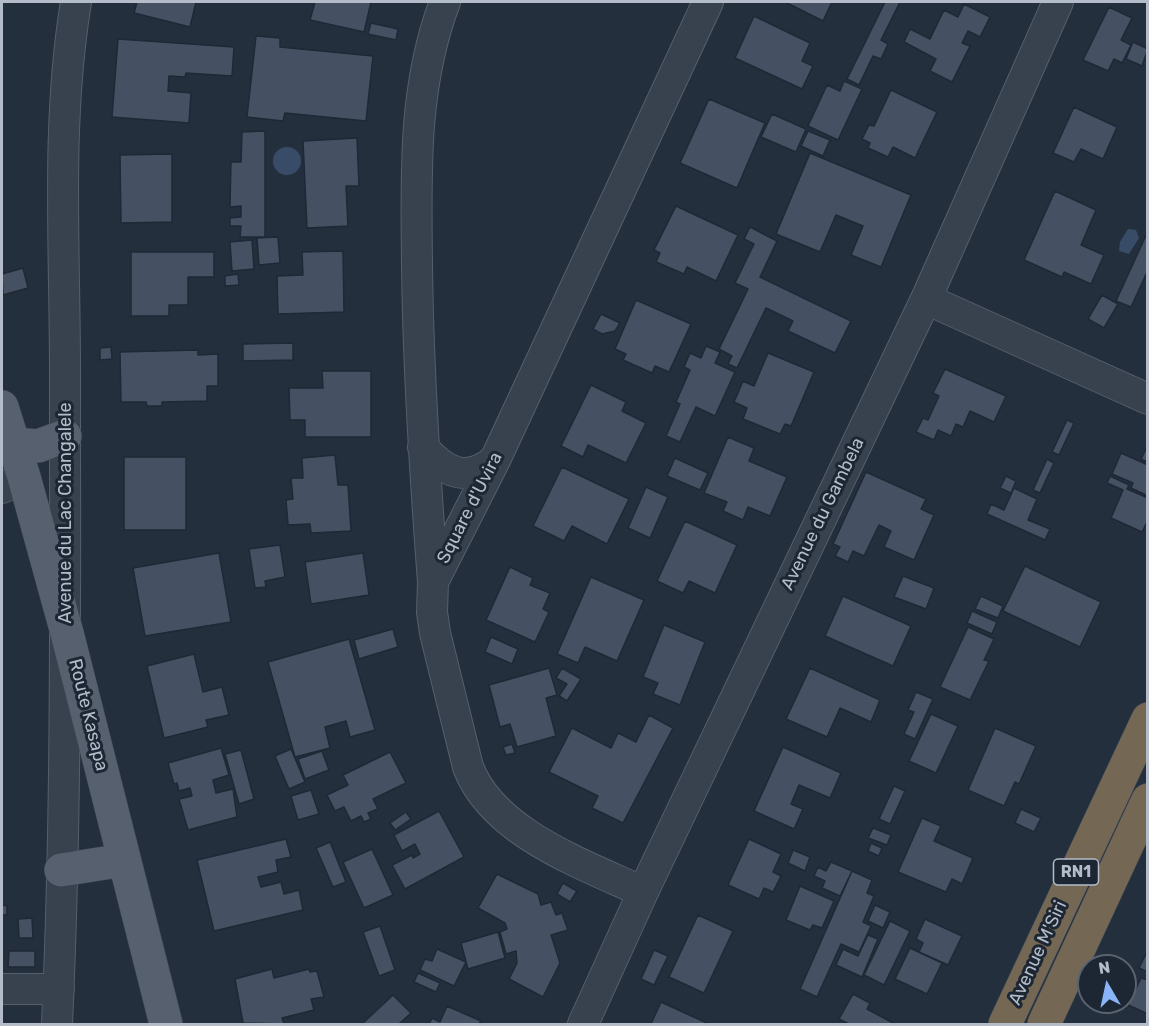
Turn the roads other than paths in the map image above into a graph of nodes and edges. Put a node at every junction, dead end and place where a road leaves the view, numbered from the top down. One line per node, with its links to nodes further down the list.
1 (76, 2): 8 (street, Avenue du Lac Changalele)
2 (445, 2): 10 (street, Square d'Uvira)
3 (708, 2): 11 (street, Square d'Uvira)
4 (1058, 2): 5 (street, Avenue du Gambela)
5 (926, 299): 6 (street); 19 (street, Avenue du Gambela)
6 (1148, 399)
7 (2, 407): 9 (main road, Route Kasapa)
8 (65, 436): 9 (main road); 14 (street, Avenue du Lac Changalele)
9 (14, 444): 12 (main road, Route Kasapa)
10 (423, 447): 11 (street); 13 (street, Square d'Uvira)
11 (495, 460): 13 (street, Square d'Uvira)
12 (13, 483): 14 (main road, Route Kasapa)
13 (433, 582): 19 (street)
14 (67, 633): 17 (main road, Route Kasapa); 18 (street, Avenue du Lac Changalele)
15 (1148, 719): 25 (highway, Avenue M'Siri / RN1)
16 (1148, 800): 26 (highway, Avenue M'Siri / RN1)
17 (124, 860): 18 (main road); 23 (main road, Route Kasapa)
18 (61, 870): 21 (street, Avenue du Lac Changalele)
19 (643, 892): 24 (street, Avenue du Gambela)
20 (2, 989): 21 (street)
21 (59, 989): 22 (street, Avenue du Lac Changalele)
22 (57, 1024)
23 (166, 1024)
24 (584, 1024)
25 (1005, 1024)
26 (1044, 1024)

